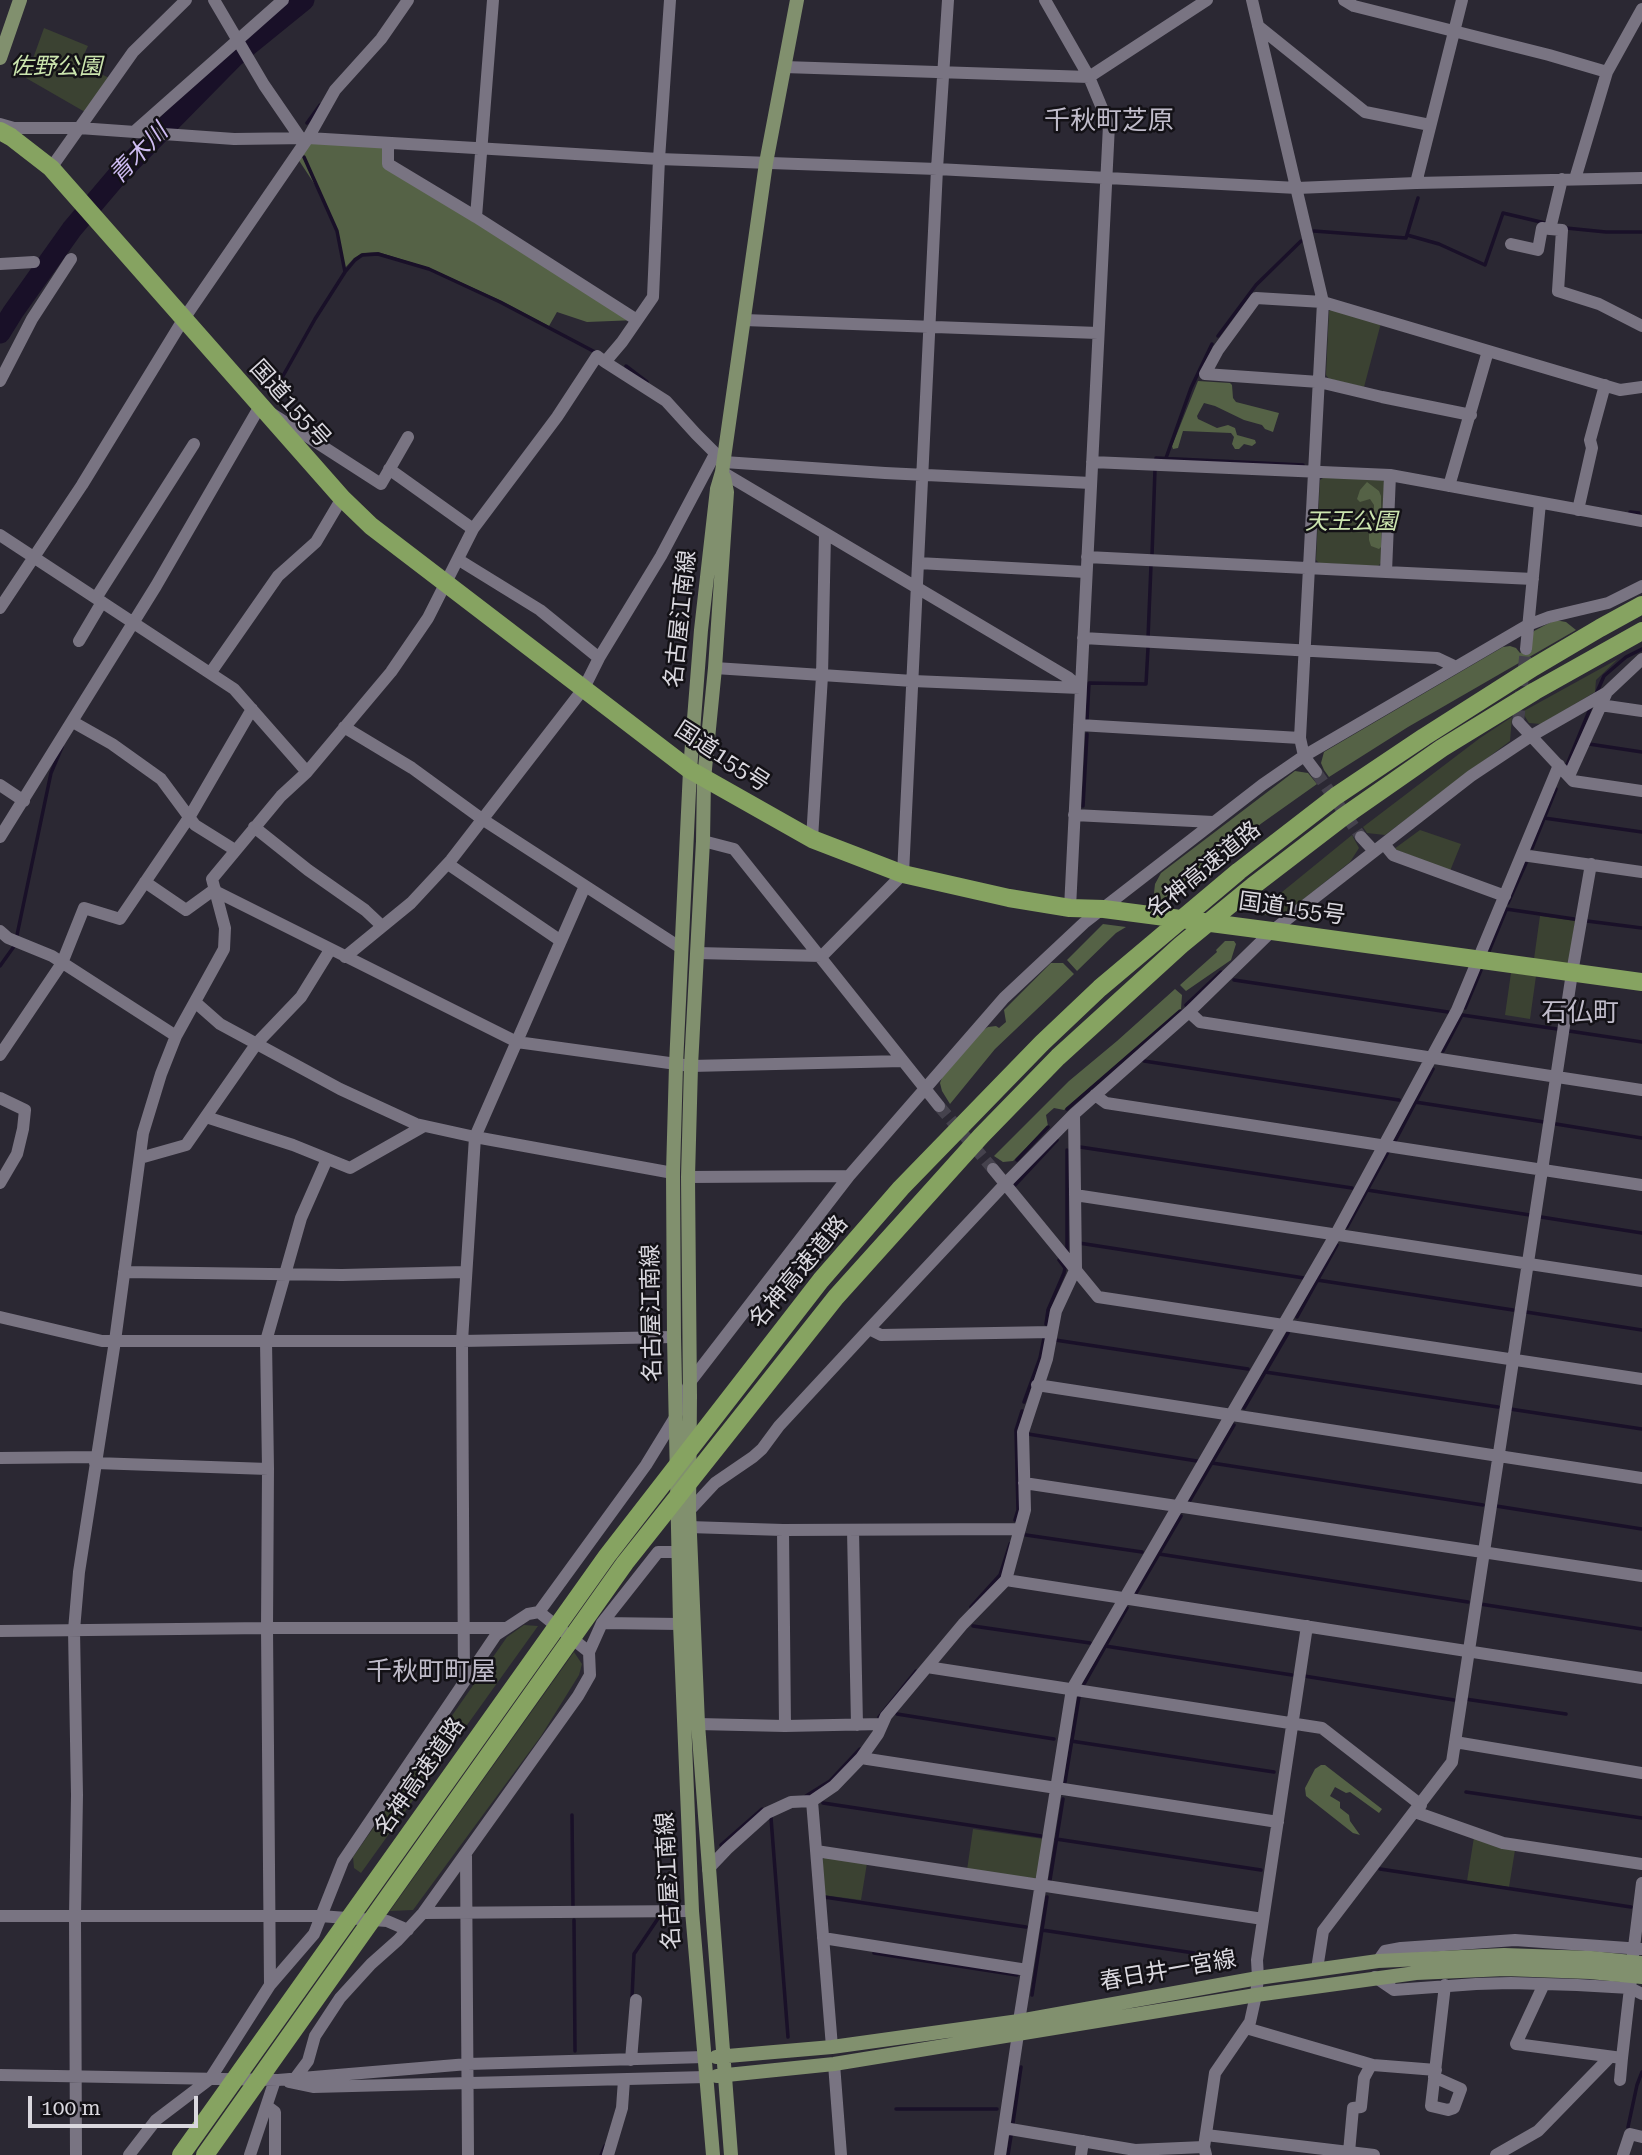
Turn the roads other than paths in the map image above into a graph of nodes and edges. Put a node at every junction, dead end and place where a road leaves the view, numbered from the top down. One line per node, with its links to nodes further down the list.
1 (20, 0): 19 (main road)
2 (186, 0): 26 (street)
3 (214, 0): 18 (street)
4 (283, 0): 18 (street)
5 (408, 0): 29 (street)
6 (493, 0): 31 (street)
7 (670, 0): 32 (street)
8 (797, 0): 20 (main road, 名古屋江南線)
9 (948, 0): 22 (street)
10 (1045, 0): 23 (street)
11 (1207, 0): 23 (street)
12 (1252, 0): 16 (street)
13 (1343, 0): 17 (street)
14 (1462, 0): 17 (street)
15 (1642, 9): 21 (street)
16 (1258, 26): 25 (street); 40 (street)
17 (1453, 31): 21 (street); 25 (street)
18 (237, 39): 28 (street); 29 (street)
19 (0, 58)
20 (784, 67): 22 (street); 33 (main road, 名古屋江南線)
21 (1607, 72): 38 (street)
22 (943, 73): 23 (street); 35 (street)
23 (1089, 77): 36 (street)
24 (0, 124): 26 (street)
25 (1430, 125): 39 (street)
26 (79, 128): 28 (street); 34 (street)
27 (0, 131): 34 (highway, 国道155号)
28 (139, 132): 29 (street)
29 (305, 138): 30 (street); 48 (street)
30 (388, 143): 31 (street); 41 (street)
31 (482, 148): 32 (street); 41 (street)
32 (659, 159): 33 (street); 49 (street)
33 (766, 163): 35 (street); 50 (main road, 名古屋江南線)
34 (51, 168): 48 (highway, 国道155号)
35 (937, 169): 36 (street); 51 (street)
36 (1106, 178): 40 (street); 53 (street)
37 (1642, 178): 38 (street)
38 (1569, 179): 39 (street); 42 (street)
39 (1416, 183): 40 (street)
40 (1297, 188): 47 (street)
41 (476, 217): 49 (street)
42 (1550, 229): 43 (street); 52 (street)
43 (1511, 244)
44 (71, 259): 56 (street)
45 (34, 262): 46 (street)
46 (0, 264)
47 (1323, 302): 54 (street); 57 (street); 57 (street)
48 (183, 320): 60 (highway, 国道155号); 80 (street)
49 (637, 320): 55 (street)
50 (744, 320): 51 (street); 64 (main road, 名古屋江南線)
51 (930, 326): 53 (street); 68 (street)
52 (1642, 326)
53 (1098, 333): 65 (street)
54 (1488, 351): 58 (street); 61 (street)
55 (605, 362): 64 (street); 76 (street)
56 (0, 381)
57 (1319, 382): 61 (street); 67 (street)
58 (1605, 385): 59 (street); 74 (street)
59 (1642, 387)
60 (260, 407): 66 (street); 72 (highway, 国道155号); 93 (street)
61 (1471, 415): 71 (street)
62 (408, 438): 66 (street)
63 (194, 444): 90 (street)
64 (720, 462): 68 (street); 77 (street); 100 (street); 103 (main road, 名古屋江南線); 122 (main road, 名古屋江南線)
65 (1092, 462): 67 (street); 70 (street)
66 (389, 470): 76 (street)
67 (1314, 472): 69 (street); 83 (street)
68 (923, 474): 70 (street); 82 (street)
69 (1390, 475): 71 (street); 85 (street)
70 (1091, 483): 79 (street)
71 (1449, 486): 73 (street)
72 (342, 498): 87 (highway, 国道155号); 104 (street)
73 (1540, 503): 74 (street); 86 (street)
74 (1578, 510): 75 (street)
75 (1642, 521)
76 (473, 529): 81 (street)
77 (825, 534): 89 (street); 105 (street)
78 (0, 535): 80 (street)
79 (1087, 557): 83 (street); 84 (street)
80 (33, 558): 90 (street); 92 (street)
81 (459, 560): 87 (street); 100 (street)
82 (918, 563): 84 (street); 89 (street)
83 (1309, 568): 85 (street); 99 (street)
84 (1086, 572): 96 (street)
85 (1385, 572): 86 (street)
86 (1532, 579): 94 (street)
87 (445, 583): 107 (highway, 国道155号); 115 (street)
88 (1642, 586): 94 (street)
89 (917, 587): 106 (street); 108 (street)
90 (99, 600): 93 (street); 97 (street)
91 (1642, 606): 318 (highway, 名神高速道路)
92 (0, 608)
93 (134, 622): 104 (street); 112 (street)
94 (1528, 625): 98 (street); 102 (street)
95 (1642, 631): 319 (highway, 名神高速道路)
96 (1083, 638): 99 (street); 108 (street)
97 (79, 641)
98 (1526, 649)
99 (1305, 650): 102 (street); 117 (street)
100 (599, 658): 107 (street)
101 (1642, 659): 109 (street)
102 (1456, 667): 118 (street)
103 (715, 668): 105 (street); 122 (main road, 名古屋江南線)
104 (211, 672): 110 (street)
105 (822, 676): 106 (street); 134 (street)
106 (913, 681): 108 (street); 142 (street)
107 (584, 688): 122 (highway, 国道155号); 129 (street)
108 (1081, 688): 114 (street)
109 (1603, 699): 111 (street); 116 (street); 123 (street)
110 (252, 709): 120 (street); 128 (street)
111 (1642, 710)
112 (73, 722): 126 (street); 128 (street)
113 (1518, 722): 116 (street)
114 (1079, 725): 117 (street); 127 (street)
115 (344, 727): 120 (street); 129 (street)
116 (1531, 736): 119 (street); 136 (street)
117 (1300, 738): 118 (street)
118 (1304, 756): 121 (street); 130 (street)
119 (1559, 765): 123 (street); 138 (street)
120 (307, 772): 131 (street)
121 (1316, 772)
122 (697, 774): 134 (highway, 国道155号); 135 (main road, 名古屋江南線); 153 (main road, 名古屋江南線)
123 (1569, 776): 125 (street)
124 (0, 785): 126 (street)
125 (1642, 792)
126 (24, 801): 133 (street)
127 (1074, 815): 130 (street); 147 (street)
128 (190, 816): 137 (street); 143 (street)
129 (482, 819): 139 (street); 144 (street)
130 (1213, 822): 148 (street)
131 (254, 827): 137 (street); 149 (street)
132 (1362, 836): 136 (street)
133 (0, 837)
134 (812, 839): 142 (highway, 国道155号)
135 (704, 841): 155 (main road, 名古屋江南線); 156 (street)
136 (1379, 847): 146 (street); 151 (street)
137 (235, 850): 145 (street)
138 (1522, 855): 140 (street); 146 (street)
139 (447, 864): 149 (street); 152 (street)
140 (1591, 864): 141 (street); 160 (street)
141 (1642, 872)
142 (903, 874): 147 (highway, 国道155号); 156 (street)
143 (145, 882): 145 (street); 159 (street)
144 (585, 886): 152 (street); 153 (street)
145 (215, 890): 154 (street); 162 (street)
146 (1505, 896): 158 (street)
147 (1070, 908): 148 (highway, 国道155号)
148 (1104, 909): 151 (highway, 国道155号); 172 (street)
149 (382, 926): 157 (street)
150 (0, 931): 159 (street)
151 (1272, 931): 158 (highway, 国道155号); 163 (street)
152 (561, 940): 165 (street)
153 (681, 948): 170 (main road, 名古屋江南線)
154 (330, 950): 157 (street); 166 (street)
155 (697, 953): 156 (street); 170 (main road, 名古屋江南線)
156 (822, 956): 169 (street)
157 (345, 957): 165 (street)
158 (1478, 961): 160 (highway, 国道155号); 168 (street)
159 (62, 963): 164 (street); 167 (street)
160 (1572, 973): 161 (highway, 国道155号); 171 (street)
161 (1642, 982)
162 (195, 1002): 164 (street); 166 (street)
163 (1189, 1012): 168 (street); 174 (street)
164 (176, 1036): 182 (street)
165 (517, 1042): 170 (street); 180 (street)
166 (257, 1043): 178 (street); 179 (street)
167 (0, 1055)
168 (1431, 1058): 171 (street); 181 (street)
169 (903, 1061): 170 (street); 172 (street)
170 (683, 1065): 186 (main road, 名古屋江南線)
171 (1556, 1077): 173 (street); 185 (street)
172 (925, 1088): 176 (street); 187 (street)
173 (1642, 1090)
174 (1095, 1095): 177 (street); 181 (street)
175 (0, 1098): 188 (street)
176 (939, 1106)
177 (1074, 1115): 189 (street); 191 (street)
178 (206, 1117): 182 (street); 183 (street)
179 (424, 1126): 180 (street); 183 (street)
180 (475, 1137): 186 (street); 196 (street)
181 (1384, 1146): 185 (street); 192 (street)
182 (140, 1158): 195 (street)
183 (327, 1159): 197 (street)
184 (993, 1169): 189 (street)
185 (1542, 1170): 190 (street); 193 (street)
186 (680, 1175): 187 (street); 203 (main road, 名古屋江南線); 209 (main road, 名古屋江南線)
187 (849, 1176): 209 (street)
188 (0, 1183)
189 (1004, 1185): 194 (street); 201 (street)
190 (1642, 1185)
191 (1074, 1195): 192 (street); 194 (street)
192 (1336, 1234): 193 (street); 200 (street)
193 (1528, 1264): 198 (street); 207 (street)
194 (1076, 1268): 200 (street); 202 (street)
195 (124, 1272): 197 (street); 204 (street)
196 (466, 1272): 197 (street); 206 (street)
197 (284, 1274): 205 (street)
198 (1642, 1281)
199 (0, 1317): 204 (street)
200 (1283, 1325): 207 (street); 211 (street)
201 (869, 1329): 202 (street); 220 (street)
202 (1052, 1332): 210 (street)
203 (674, 1337): 206 (street); 212 (main road, 名古屋江南線)
204 (115, 1341): 205 (street); 215 (street)
205 (266, 1341): 206 (street); 216 (street)
206 (462, 1341): 234 (street)
207 (1513, 1359): 208 (street); 213 (street)
208 (1642, 1379)
209 (690, 1382): 212 (street); 220 (main road, 名古屋江南線)
210 (1037, 1385): 211 (street); 218 (street)
211 (1231, 1415): 213 (street); 219 (street)
212 (676, 1416): 225 (main road, 名古屋江南線); 230 (street)
213 (1499, 1456): 217 (street); 226 (street)
214 (0, 1458): 215 (street)
215 (96, 1460): 216 (street); 238 (street)
216 (268, 1469): 235 (street)
217 (1642, 1478)
218 (1024, 1483): 219 (street); 222 (street)
219 (1179, 1506): 226 (street); 229 (street)
220 (689, 1511): 221 (main road, 名古屋江南線)
221 (689, 1527): 223 (street); 246 (main road, 名古屋江南線)
222 (1020, 1529): 224 (street); 228 (street)
223 (783, 1530): 224 (street); 249 (street)
224 (853, 1530): 248 (street)
225 (678, 1552): 231 (street); 232 (main road, 名古屋江南線)
226 (1484, 1552): 227 (street); 240 (street)
227 (1642, 1576)
228 (1006, 1580): 229 (street); 241 (street)
229 (1125, 1598): 233 (street); 244 (street)
230 (539, 1612): 236 (street); 239 (street)
231 (602, 1623): 232 (street); 239 (street)
232 (680, 1624): 263 (main road, 名古屋江南線)
233 (1307, 1626): 240 (street); 245 (street)
234 (463, 1627): 235 (street); 236 (street); 243 (street)
235 (267, 1628): 238 (street); 268 (street)
236 (506, 1628): 243 (street)
237 (0, 1630): 238 (street)
238 (74, 1630): 267 (street)
239 (589, 1651): 258 (street)
240 (1469, 1651): 242 (street); 250 (street)
241 (927, 1667): 244 (street); 247 (street)
242 (1642, 1678)
243 (464, 1679): 269 (street)
244 (1072, 1689): 245 (street); 253 (street)
245 (1292, 1723): 255 (street); 256 (street)
246 (698, 1724): 249 (street); 260 (main road, 名古屋江南線)
247 (882, 1724): 248 (street); 251 (street)
248 (857, 1725): 249 (street)
249 (785, 1726)
250 (1455, 1742): 252 (street); 255 (street)
251 (861, 1758): 253 (street); 254 (street)
252 (1642, 1773)
253 (1056, 1788): 256 (street); 262 (street)
254 (812, 1801): 257 (street); 260 (street)
255 (1418, 1808): 259 (street); 276 (street)
256 (1278, 1822): 270 (street)
257 (816, 1851): 262 (street); 272 (street)
258 (466, 1856): 264 (street); 265 (street)
259 (1642, 1864)
260 (708, 1869): 292 (main road, 名古屋江南線)
261 (1642, 1883): 273 (street)
262 (1041, 1885): 270 (street); 277 (street)
263 (692, 1911): 265 (street); 293 (main road, 名古屋江南線)
264 (423, 1913): 265 (street); 271 (street)
265 (466, 1913): 296 (street)
266 (0, 1916): 267 (street)
267 (75, 1916): 268 (street); 301 (street)
268 (271, 1916): 269 (street); 282 (street)
269 (320, 1916): 271 (street); 282 (street)
270 (1263, 1919): 280 (street)
271 (408, 1930): 291 (street)
272 (823, 1938): 277 (street); 290 (street)
273 (1638, 1949): 274 (street); 284 (street)
274 (1378, 1961): 275 (main road, 春日井一宮線); 276 (main road, 春日井一宮線)
275 (1642, 1963)
276 (1317, 1969): 280 (main road, 春日井一宮線)
277 (1027, 1970): 288 (street)
278 (1375, 1977): 279 (main road, 春日井一宮線); 283 (street); 286 (main road, 春日井一宮線)
279 (1642, 1977)
280 (1258, 1978): 286 (street); 288 (main road, 春日井一宮線)
281 (1544, 1984): 283 (street); 284 (street); 294 (street)
282 (270, 1985): 305 (street)
283 (1445, 1985): 298 (street)
284 (1630, 1988): 285 (street); 294 (street)
285 (1642, 1994)
286 (1256, 1995): 288 (main road, 春日井一宮線); 289 (street)
287 (636, 2000): 295 (street)
288 (1019, 2027): 290 (main road, 春日井一宮線); 297 (main road, 春日井一宮線); 311 (street)
289 (1246, 2028): 298 (street); 314 (street)
290 (832, 2047): 292 (main road, 春日井一宮線)
291 (311, 2048): 299 (street); 303 (street)
292 (722, 2056): 293 (main road, 春日井一宮線); 302 (main road, 名古屋江南線)
293 (704, 2057): 295 (street); 304 (main road, 名古屋江南線)
294 (1616, 2057): 308 (street); 330 (street)
295 (631, 2060): 296 (street)
296 (468, 2064): 299 (street); 309 (street)
297 (834, 2064): 302 (main road, 春日井一宮線); 326 (street)
298 (1371, 2065): 315 (street)
299 (330, 2074): 303 (street)
300 (0, 2075): 301 (street)
301 (76, 2075): 305 (street); 316 (street)
302 (723, 2075): 304 (main road, 春日井一宮線); 325 (main road, 名古屋江南線)
303 (296, 2077): 306 (street)
304 (706, 2077): 307 (street); 324 (main road, 名古屋江南線)
305 (210, 2079): 306 (street); 317 (street)
306 (277, 2080): 309 (street); 310 (street)
307 (624, 2080): 309 (street); 323 (street)
308 (1620, 2080)
309 (468, 2082): 322 (street)
310 (267, 2106): 320 (street); 321 (street)
311 (1004, 2128): 313 (street); 327 (street)
312 (1642, 2137): 331 (street)
313 (1083, 2141): 314 (street); 328 (street)
314 (1205, 2146): 315 (street)
315 (1349, 2152): 329 (street)
316 (76, 2155)
317 (129, 2155)
318 (181, 2155)
319 (205, 2155)
320 (250, 2155)
321 (275, 2155)
322 (468, 2155)
323 (608, 2155)
324 (713, 2155)
325 (731, 2155)
326 (841, 2155)
327 (1000, 2155)
328 (1081, 2155)
329 (1374, 2155)
330 (1496, 2155)
331 (1623, 2155)

